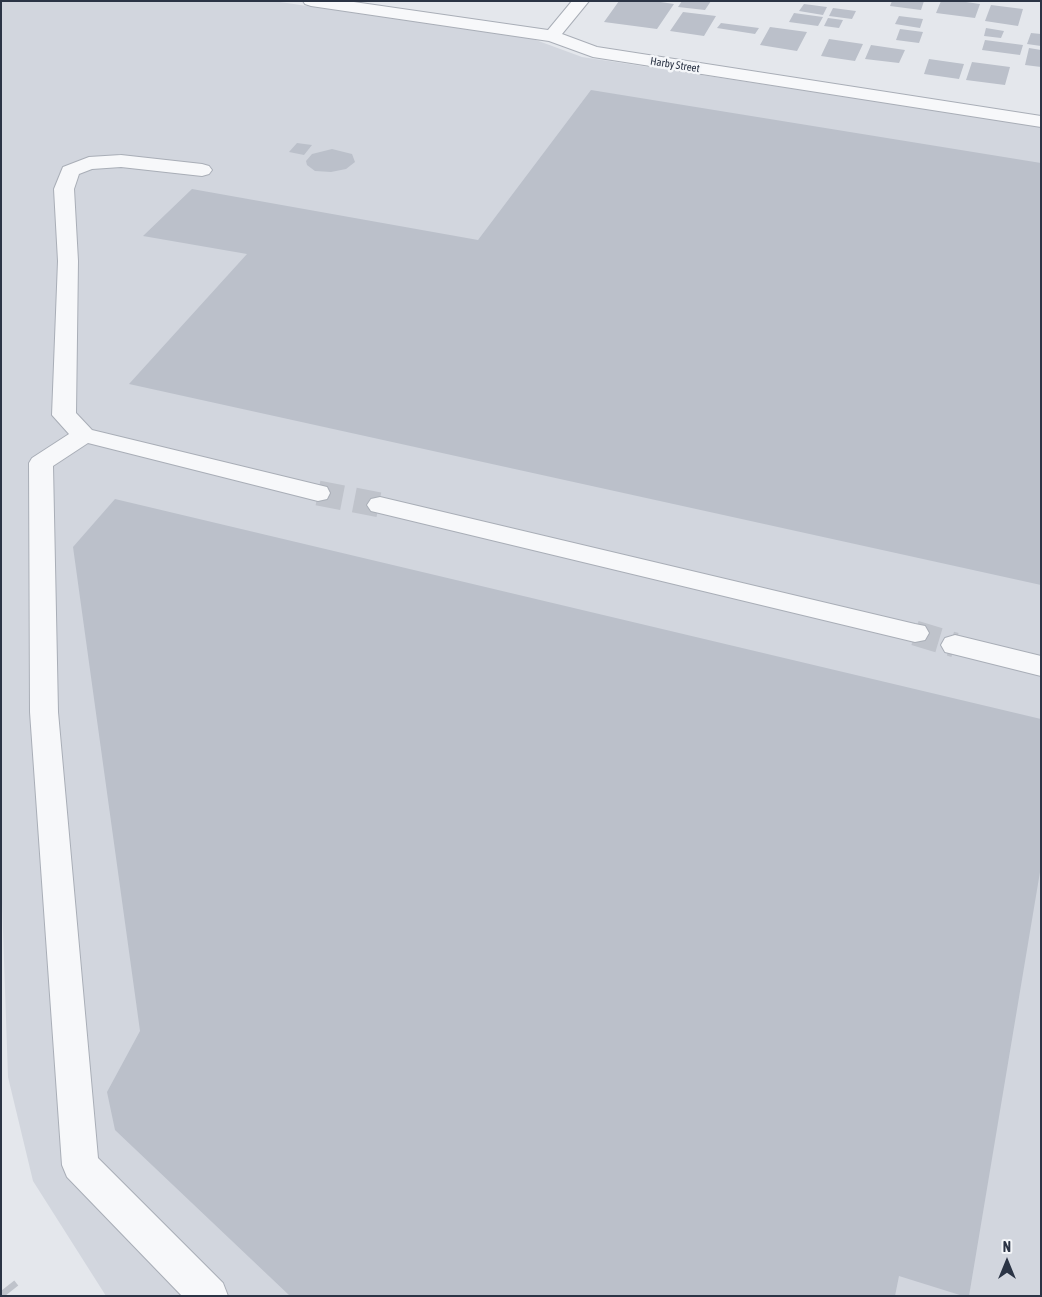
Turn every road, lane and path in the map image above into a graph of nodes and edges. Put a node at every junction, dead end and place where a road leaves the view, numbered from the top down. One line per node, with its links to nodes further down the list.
1 (311, 1): 3 (street, Harby Street)
2 (581, 1): 3 (street)
3 (552, 36): 4 (street, Harby Street)
4 (1041, 122)
5 (202, 170): 6 (street)
6 (84, 435): 7 (street); 12 (street)
7 (318, 493)
8 (380, 505): 9 (street)
9 (915, 633)
10 (955, 645): 11 (street)
11 (1041, 666)
12 (209, 1296)

